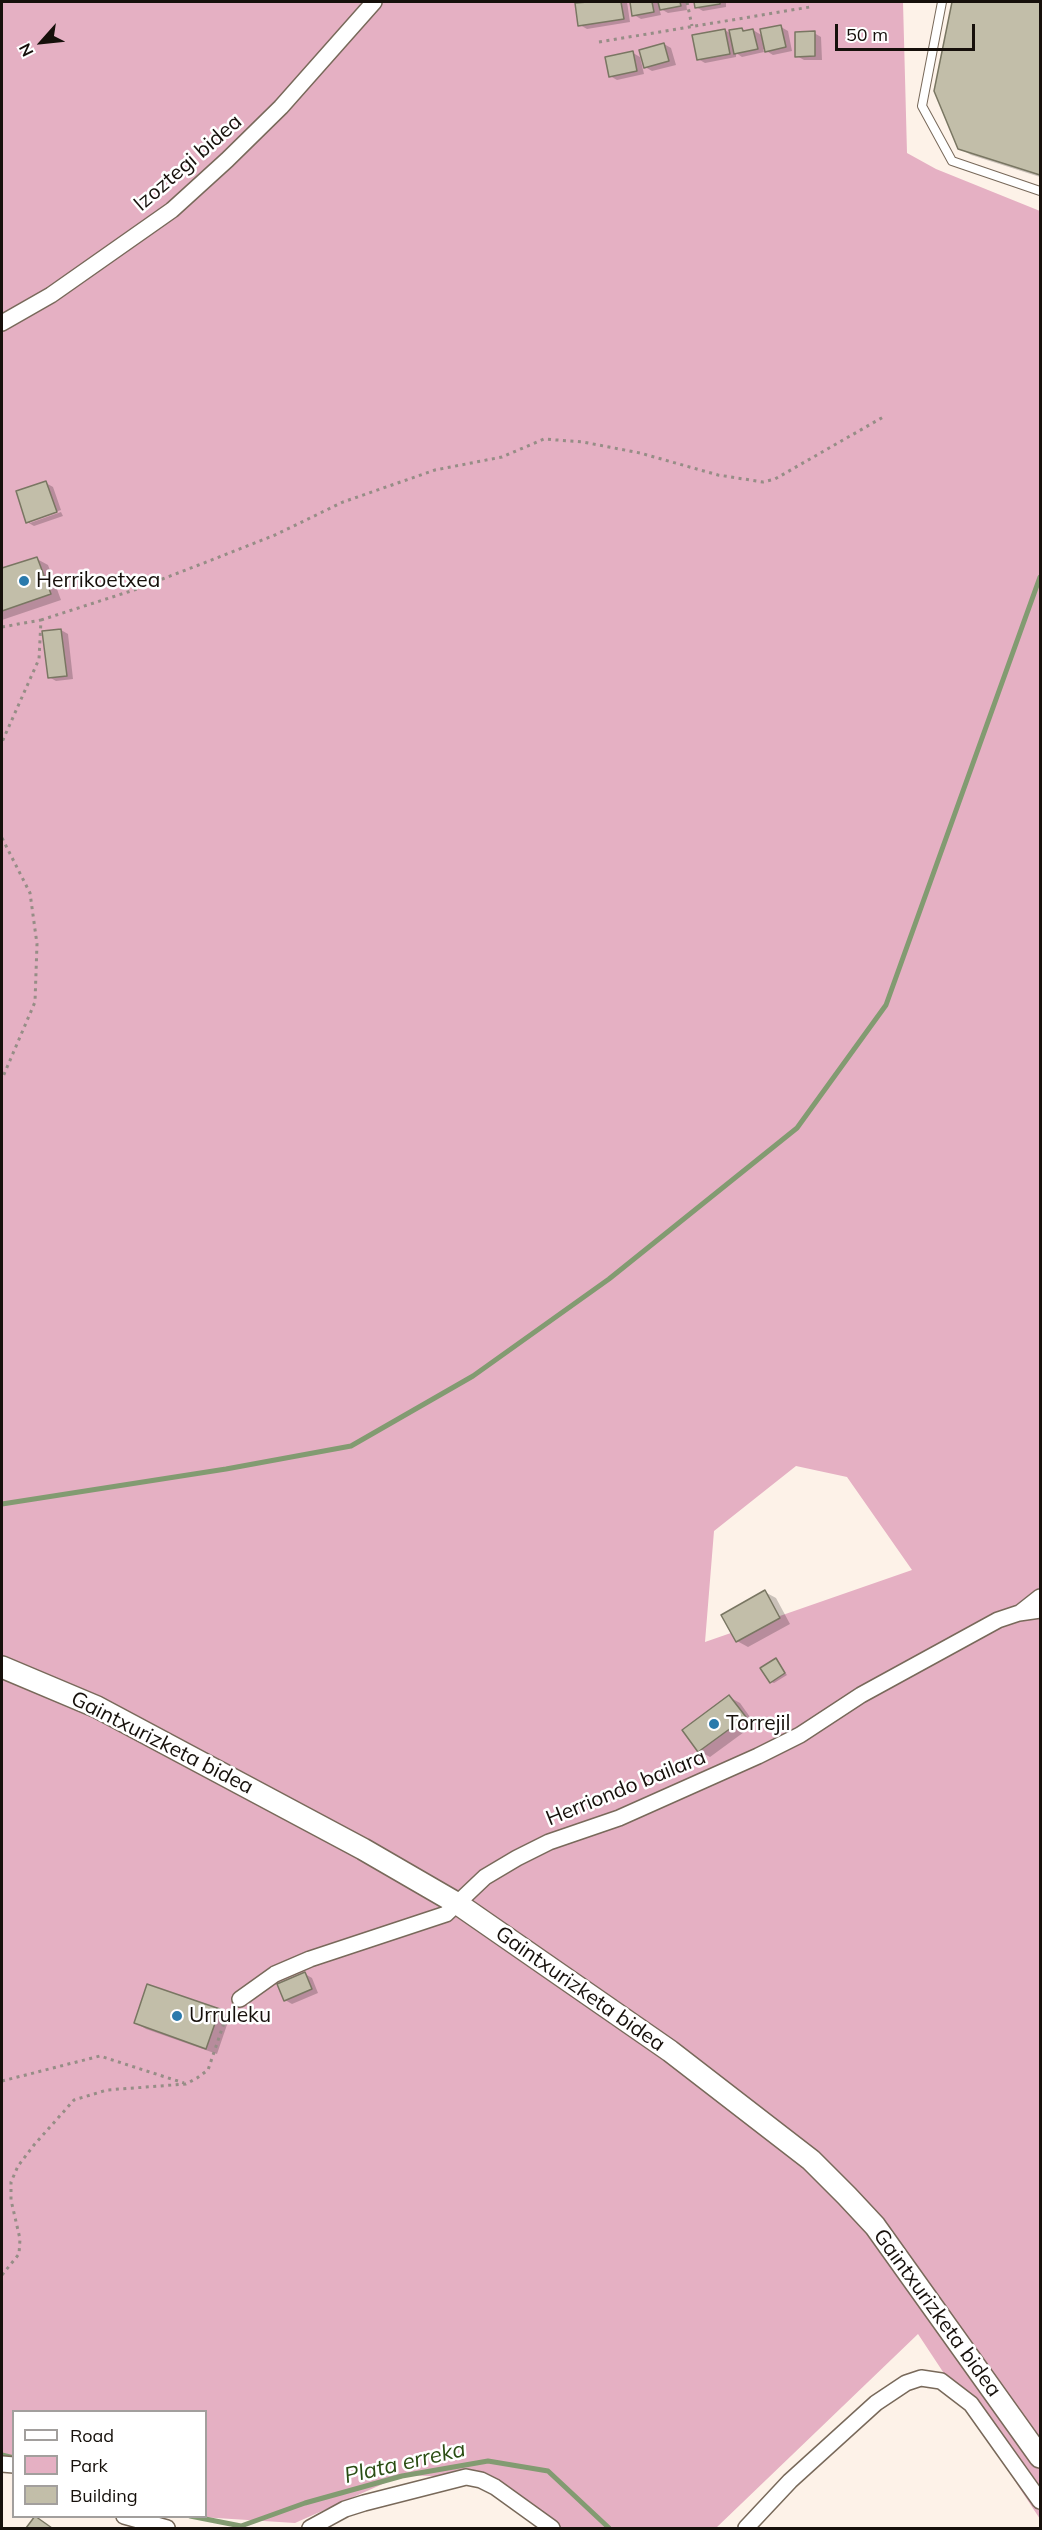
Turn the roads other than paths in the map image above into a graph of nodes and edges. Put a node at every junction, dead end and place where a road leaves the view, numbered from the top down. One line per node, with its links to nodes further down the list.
1 (374, 2): 4 (street, Izoztegi bidea)
2 (942, 2): 3 (lane)
3 (1041, 191)
4 (2, 323)
5 (1041, 1597): 7 (street)
6 (1041, 1610): 7 (street, Herriondo bailara)
7 (1019, 1614): 9 (street, Herriondo bailara)
8 (2, 1667): 9 (main road, Gaintxurizketa bidea)
9 (458, 1904): 10 (street, Herriondo bailara); 11 (main road, Gaintxurizketa bidea)
10 (240, 1999)
11 (1041, 2457)
12 (1041, 2501): 17 (street)
13 (128, 2518): 14 (street)
14 (167, 2529)
15 (310, 2529): 16 (street)
16 (552, 2529)
17 (746, 2529)

